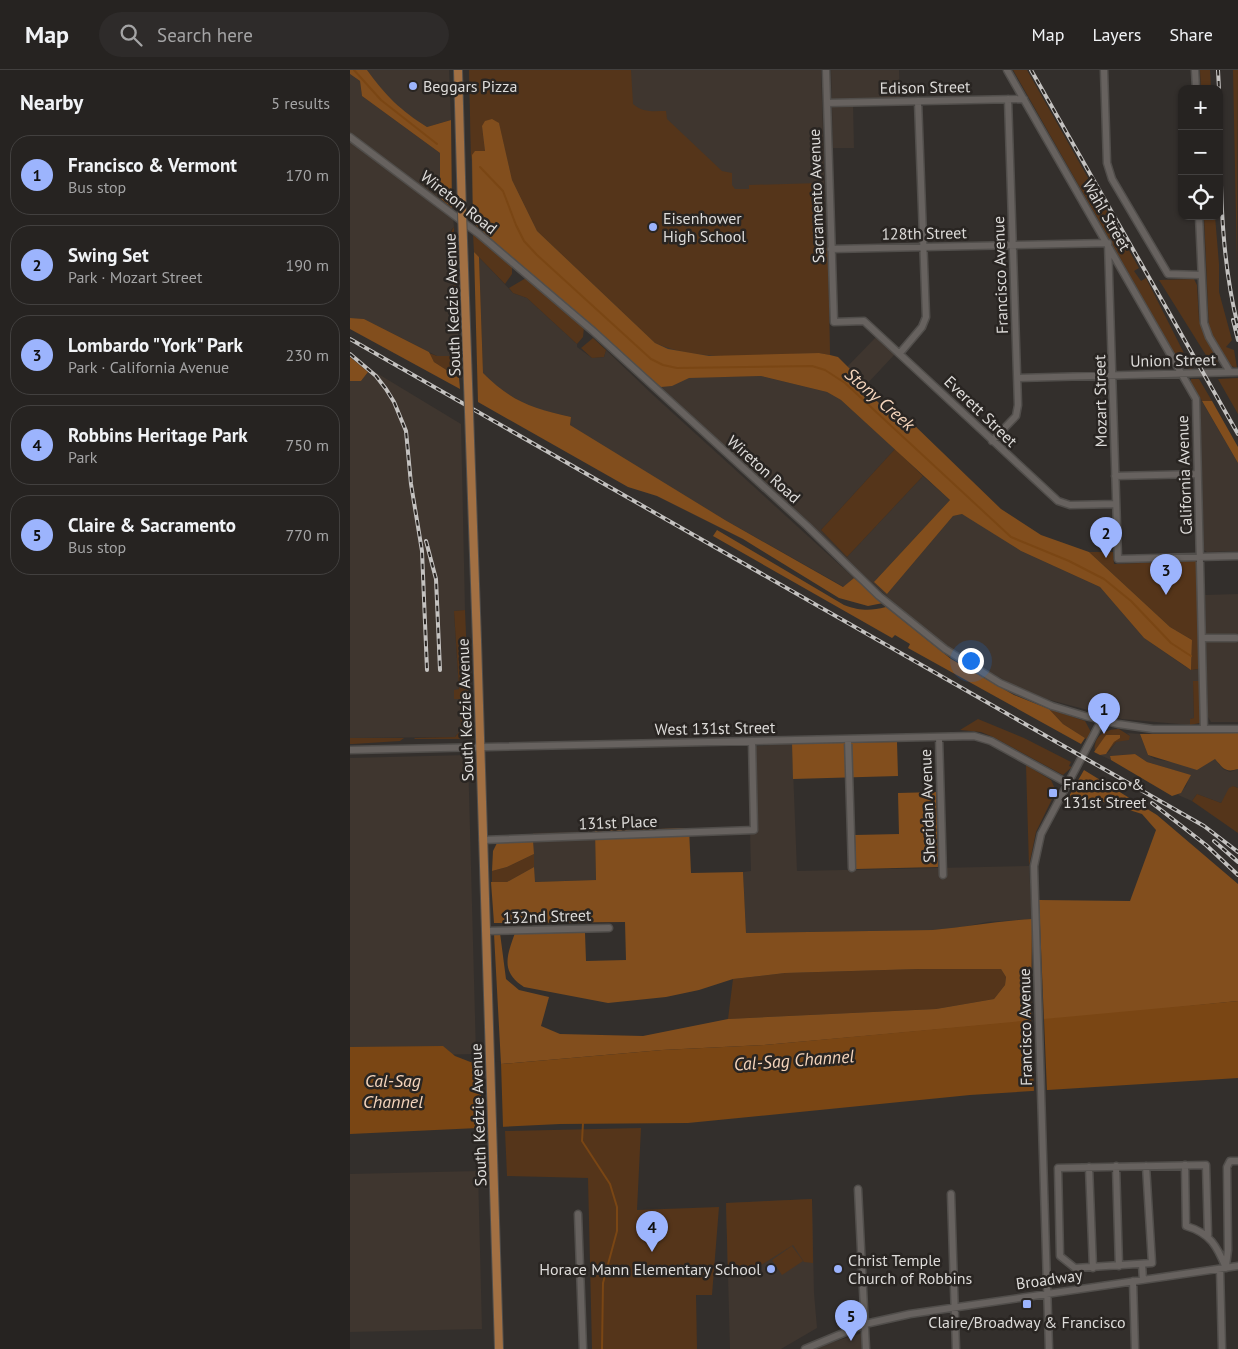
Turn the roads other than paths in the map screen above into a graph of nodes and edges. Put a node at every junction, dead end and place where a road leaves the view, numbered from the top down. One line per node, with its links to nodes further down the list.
1 (458, 70): 39 (main road, South Kedzie Avenue, bridge)
2 (826, 70): 10 (street, Sacramento Avenue)
3 (1007, 70): 8 (street, Wahl Street)
4 (1104, 70): 17 (street)
5 (1195, 70): 6 (street)
6 (1196, 85)
7 (1008, 99): 8 (street, Edison Street); 9 (street, Edison Street); 14 (street, Francisco Avenue)
8 (1024, 99): 13 (street, Wahl Street)
9 (918, 101): 10 (street, Edison Street); 15 (street)
10 (827, 104): 16 (street, Sacramento Avenue)
11 (350, 137): 33 (street, Wireton Road)
12 (1199, 220): 17 (street)
13 (1108, 243): 14 (street, 128th Street); 22 (street, Wahl Street); 23 (street, Mozart Street)
14 (1013, 244): 15 (street, 128th Street); 24 (street, Francisco Avenue)
15 (923, 247): 16 (street, 128th Street); 19 (street)
16 (831, 249): 18 (street, Sacramento Avenue)
17 (1200, 275): 20 (street)
18 (834, 322): 19 (street, Everett Street)
19 (900, 353): 25 (street, Everett Street)
20 (1230, 372): 21 (street, Union Street); 22 (street, Union Street)
21 (1238, 372)
22 (1181, 374): 23 (street, Union Street); 26 (street, California Avenue)
23 (1113, 375): 24 (street, Union Street); 27 (street, Mozart Street)
24 (1018, 378): 25 (street, Francisco Avenue)
25 (992, 441): 28 (street, Everett Street)
26 (1197, 474): 27 (street); 30 (street, California Avenue)
27 (1115, 476): 28 (street, Mozart Street)
28 (1116, 504): 30 (street, Mozart Street)
29 (1238, 556): 30 (street)
30 (1200, 557): 31 (street, California Avenue)
31 (1202, 638): 32 (street); 34 (street, California Avenue)
32 (1236, 638)
33 (1101, 721): 34 (street, Wireton Road); 41 (street, Francisco Avenue)
34 (1204, 729): 35 (street, Wireton Road)
35 (1238, 729)
36 (939, 737): 37 (street, West 131st Street); 41 (street, West 131st Street); 44 (street, Sheridan Avenue)
37 (848, 739): 38 (street, West 131st Street); 43 (street)
38 (752, 741): 39 (street, West 131st Street); 42 (street, 131st Place)
39 (480, 747): 40 (street, West 131st Street); 42 (main road, South Kedzie Avenue)
40 (350, 750)
41 (1069, 784): 63 (street, Francisco Avenue)
42 (483, 840): 46 (main road, South Kedzie Avenue)
43 (852, 868)
44 (943, 875)
45 (609, 928): 46 (street, 132nd Street)
46 (486, 931): 66 (main road, South Kedzie Avenue)
47 (1238, 1161): 60 (street)
48 (1116, 1166): 49 (street); 51 (street); 57 (street)
49 (1146, 1166): 50 (street); 56 (street)
50 (1185, 1166): 55 (street); 55 (street)
51 (1089, 1167): 59 (street); 59 (street)
52 (858, 1190): 65 (street)
53 (952, 1194): 64 (street)
54 (578, 1214): 67 (street)
55 (1208, 1235): 60 (street)
56 (1142, 1264): 57 (street); 61 (street)
57 (1119, 1266): 59 (street)
58 (1238, 1266): 60 (street, Broadway)
59 (1092, 1268)
60 (1223, 1268): 61 (street, Broadway); 73 (street)
61 (1143, 1280): 62 (street, Broadway)
62 (1133, 1281): 63 (street, Broadway); 72 (street)
63 (1047, 1294): 64 (street, Broadway); 71 (street, Francisco Avenue)
64 (955, 1306): 65 (street, Broadway); 70 (street)
65 (865, 1324): 68 (street, Broadway); 69 (street)
66 (499, 1349)
67 (583, 1349)
68 (805, 1349)
69 (866, 1349)
70 (956, 1349)
71 (1049, 1349)
72 (1135, 1349)
73 (1222, 1349)

